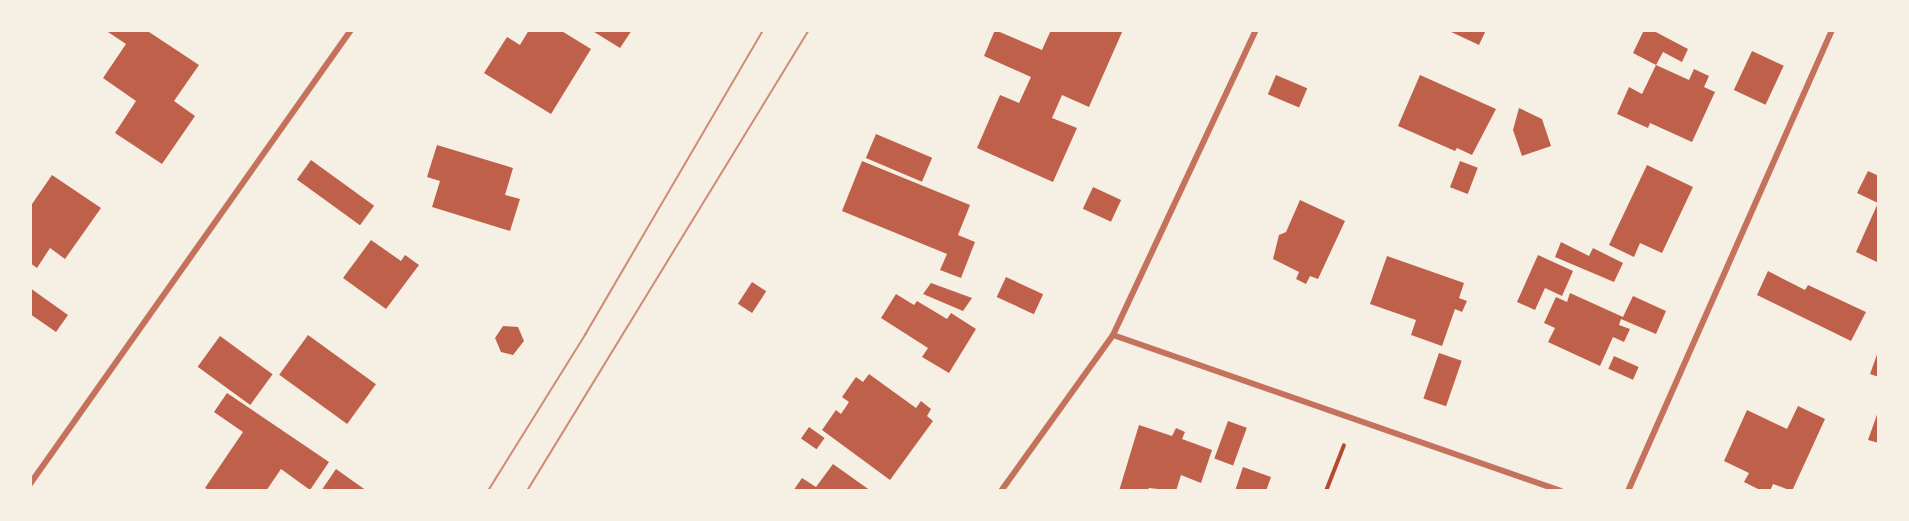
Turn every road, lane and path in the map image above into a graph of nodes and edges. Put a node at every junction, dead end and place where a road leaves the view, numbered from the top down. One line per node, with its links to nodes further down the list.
1 (351, 30): 6 (street)
2 (1256, 30): 4 (street)
3 (1832, 30): 10 (street)
4 (1113, 335): 5 (street); 7 (street)
5 (1355, 419): 8 (path); 9 (street)
6 (30, 484)
7 (1001, 491)
8 (1326, 491)
9 (1561, 491)
10 (1628, 491)

